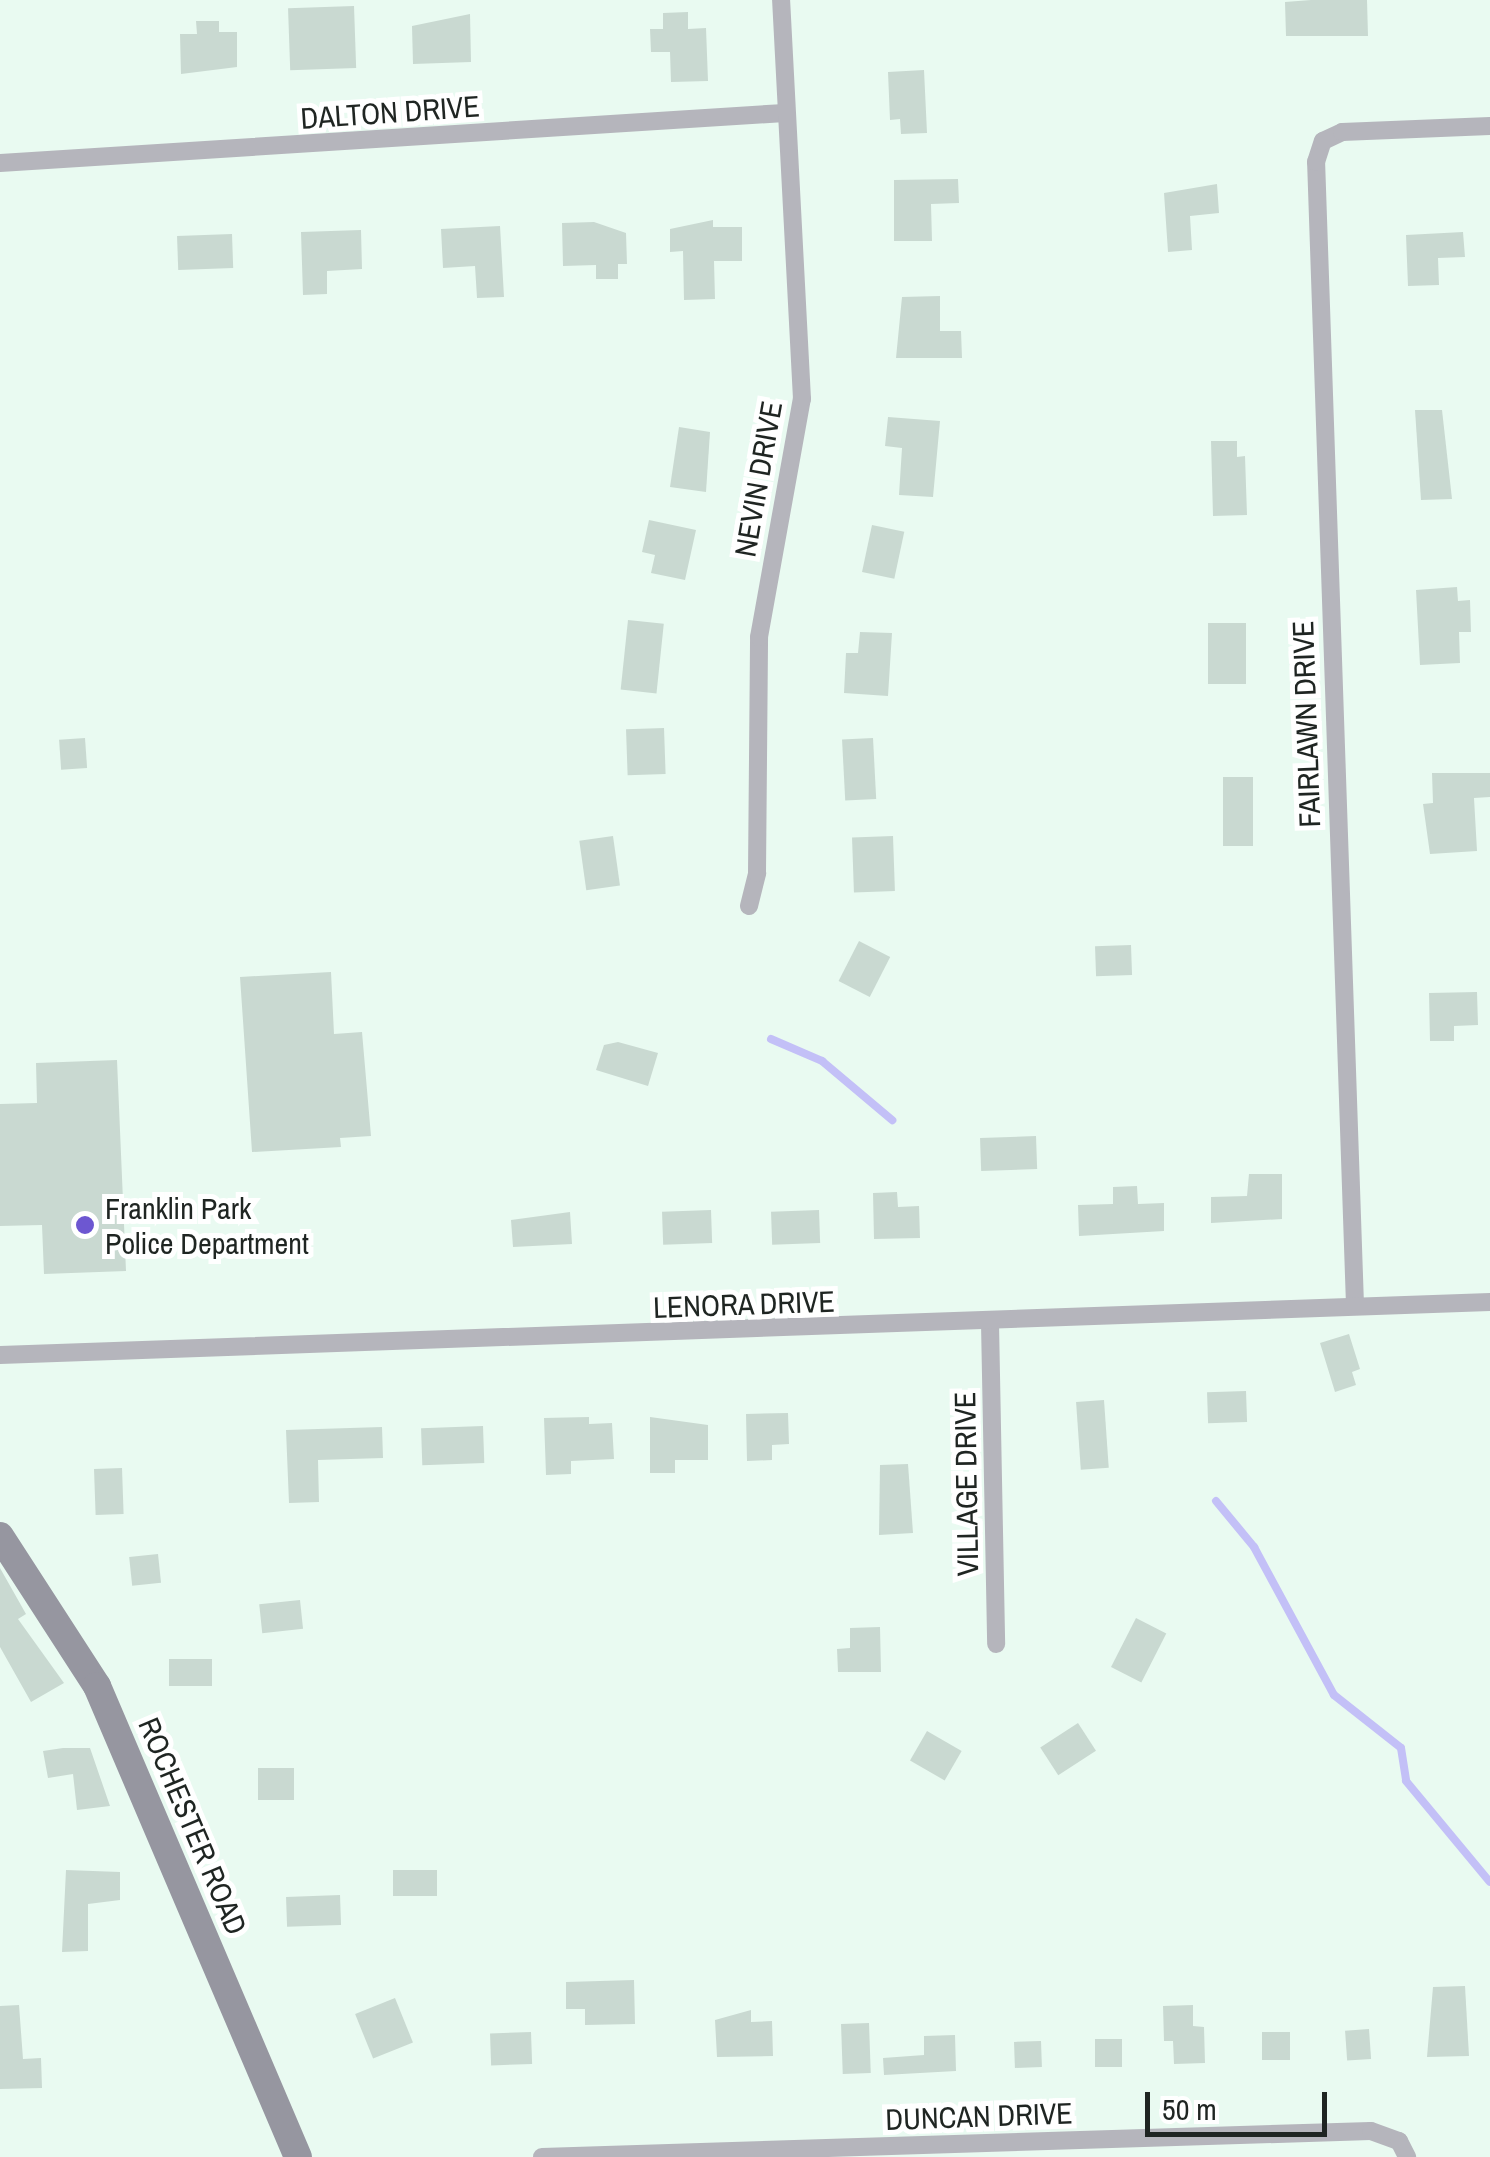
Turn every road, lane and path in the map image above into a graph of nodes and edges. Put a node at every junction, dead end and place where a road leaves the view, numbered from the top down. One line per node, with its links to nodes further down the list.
1 (781, 0): 2 (street, NEVIN DRIVE)
2 (784, 112): 4 (street, DALTON DRIVE); 5 (street, NEVIN DRIVE)
3 (1490, 126): 7 (street, FAIRLAWN DRIVE)
4 (0, 163)
5 (749, 906)
6 (1490, 1302): 7 (street, LENORA DRIVE)
7 (1355, 1305): 8 (street, LENORA DRIVE)
8 (990, 1324): 9 (street, LENORA DRIVE); 11 (street, VILLAGE DRIVE)
9 (0, 1355)
10 (0, 1536): 12 (street, ROCHESTER ROAD)
11 (996, 1644)
12 (298, 2157)
13 (542, 2157): 14 (street, DUNCAN DRIVE)
14 (1407, 2157)

